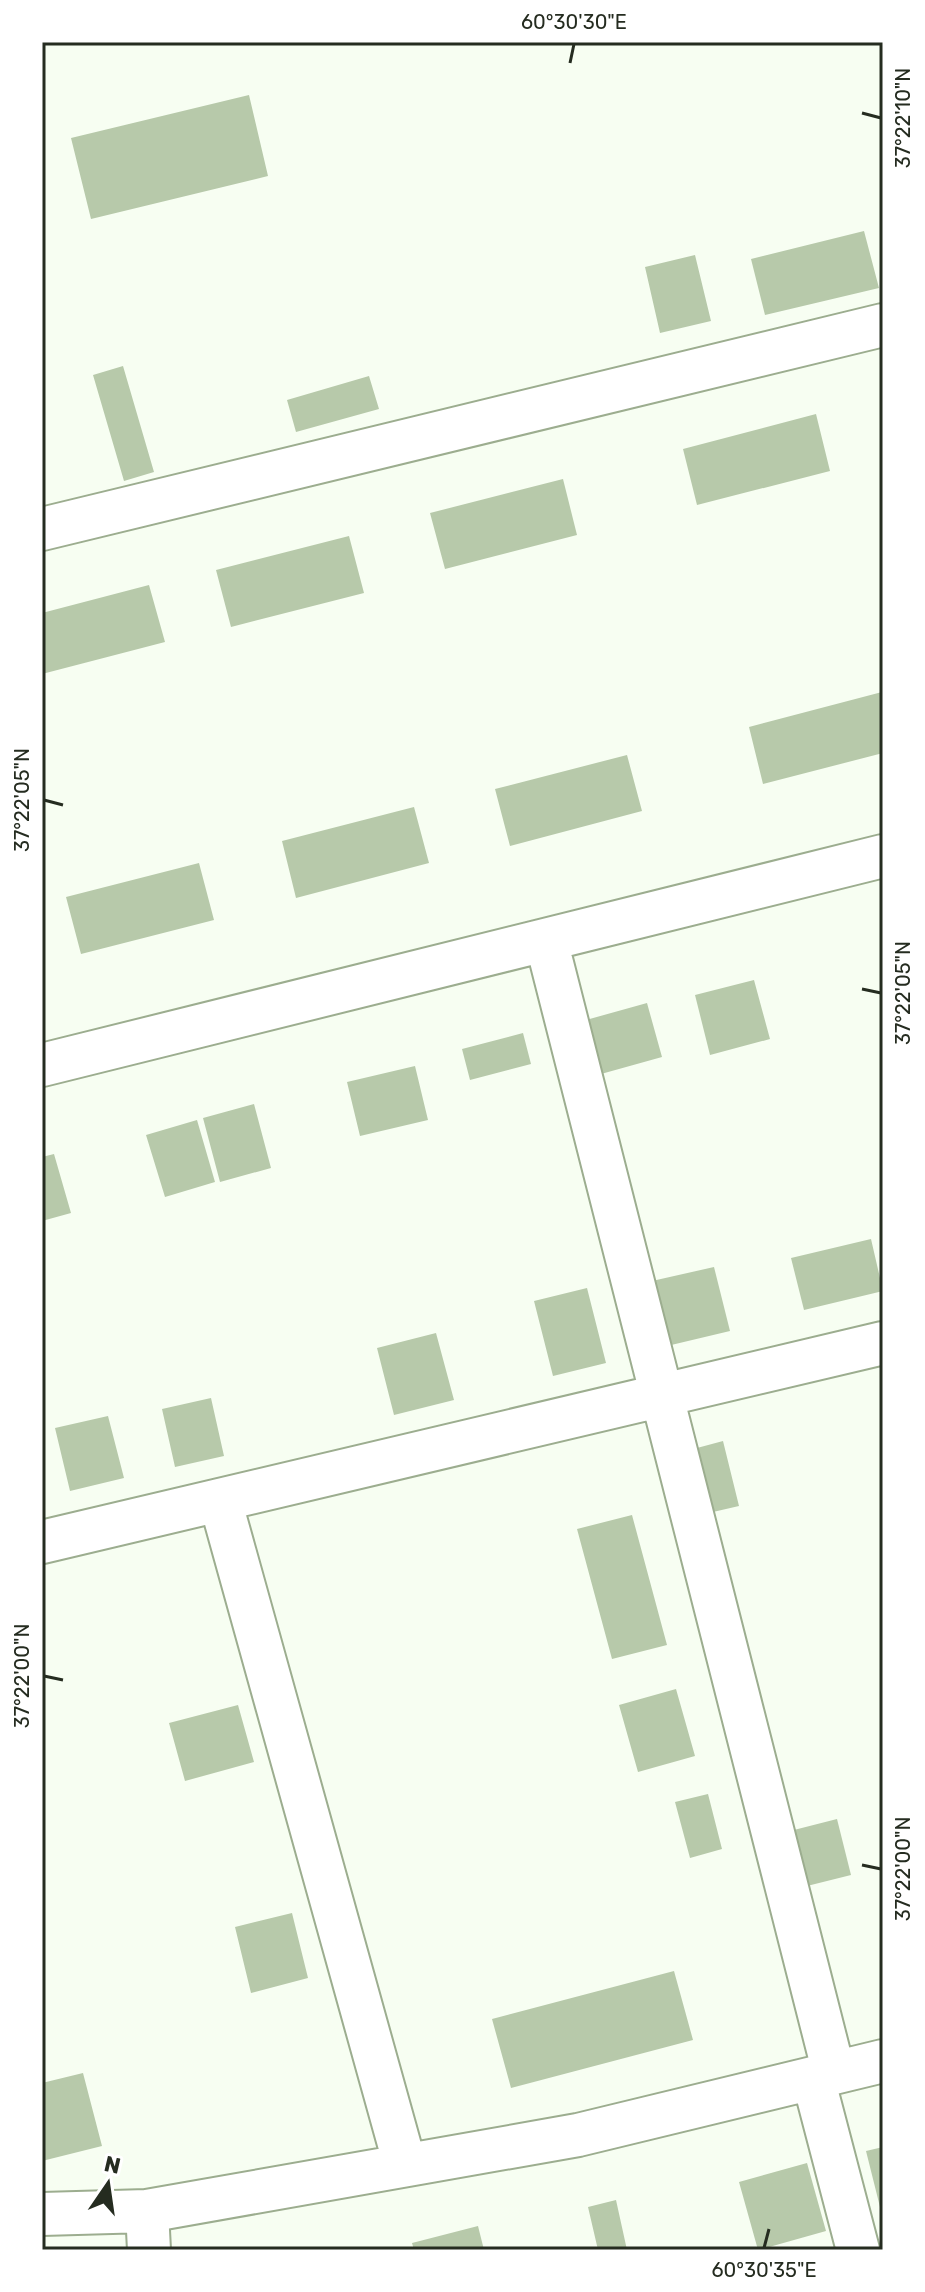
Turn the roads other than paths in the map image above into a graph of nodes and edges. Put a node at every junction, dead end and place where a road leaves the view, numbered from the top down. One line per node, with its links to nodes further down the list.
1 (883, 325): 2 (street)
2 (42, 529)
3 (883, 856): 4 (street)
4 (546, 940): 5 (street); 7 (street)
5 (42, 1065)
6 (883, 1343): 7 (street)
7 (662, 1396): 8 (street); 11 (street)
8 (220, 1500): 9 (street); 12 (street)
9 (42, 1542)
10 (883, 2061): 11 (street)
11 (824, 2076): 12 (street); 15 (street)
12 (405, 2165): 14 (street)
13 (42, 2214): 14 (street)
14 (148, 2230)
15 (858, 2250)

